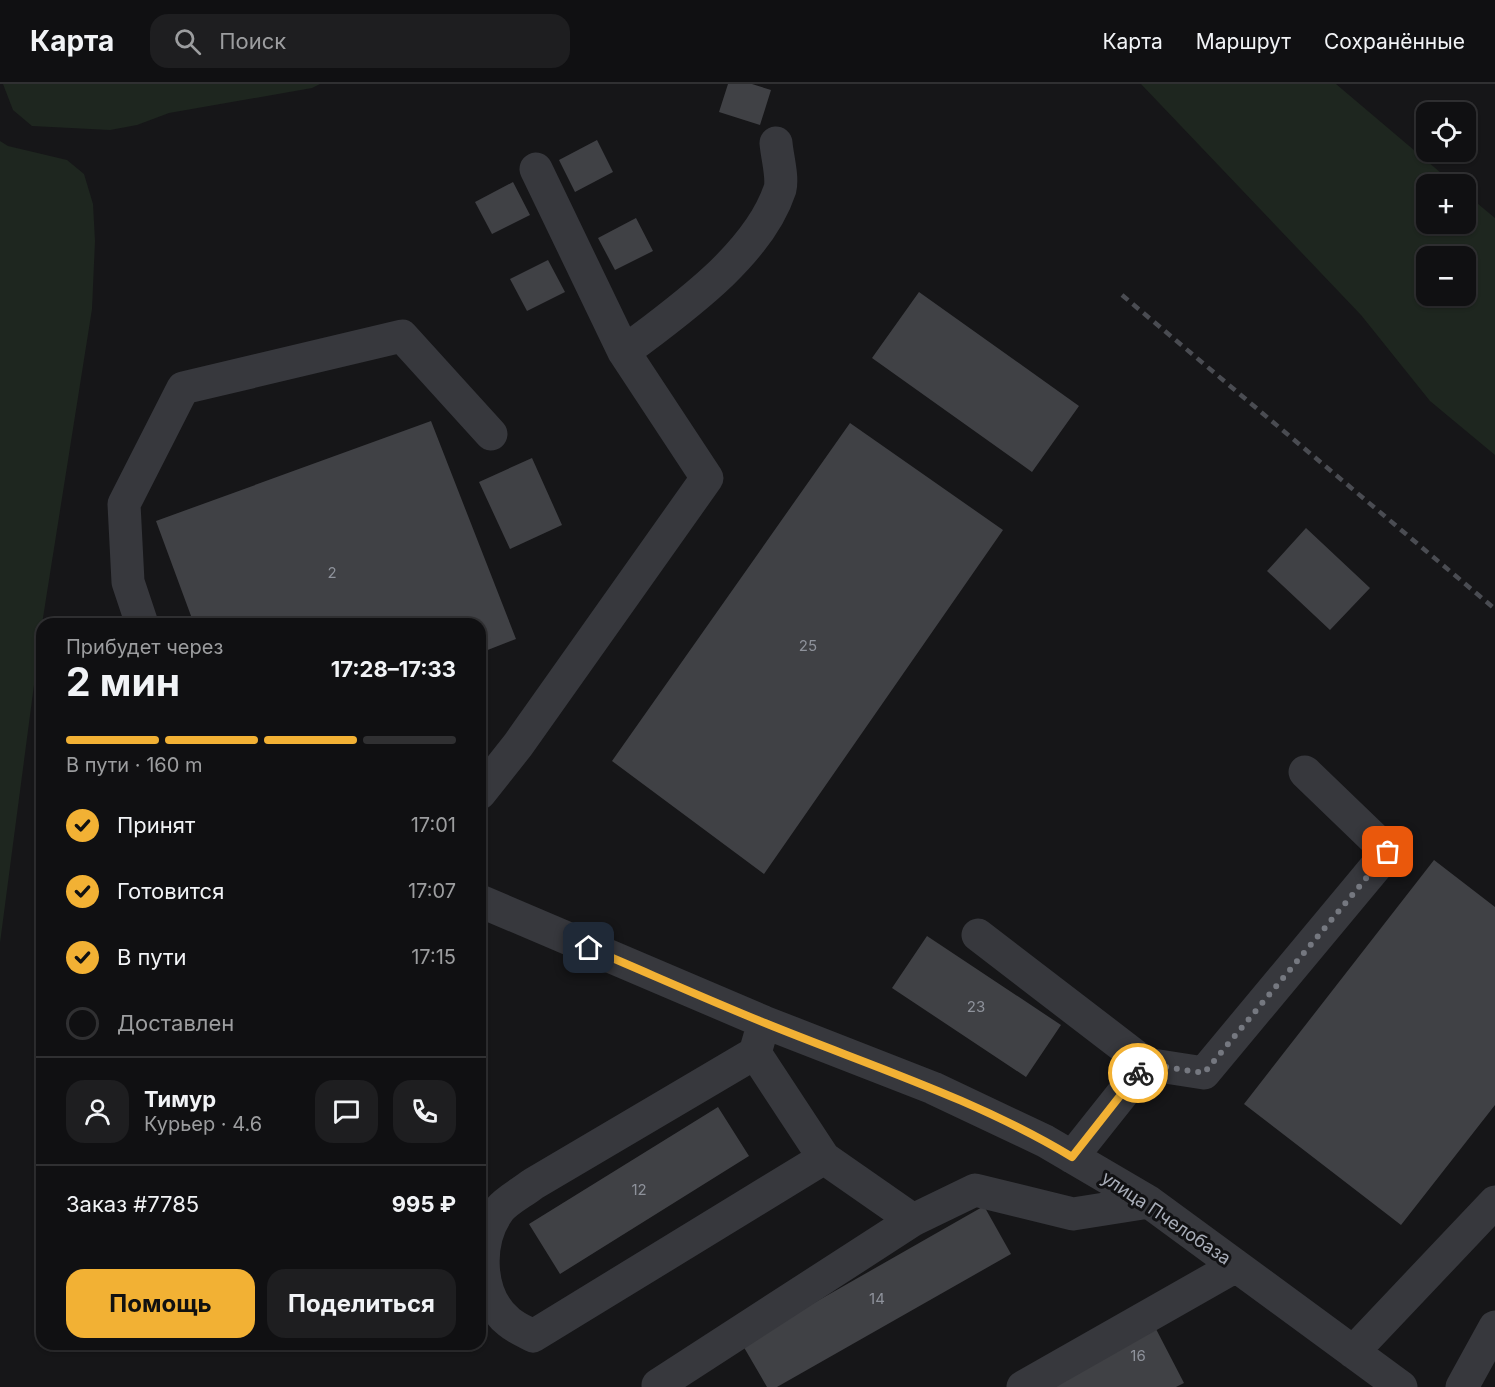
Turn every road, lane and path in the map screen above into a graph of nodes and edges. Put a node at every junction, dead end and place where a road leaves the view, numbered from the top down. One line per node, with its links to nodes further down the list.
1 (776, 143): 3 (street)
2 (536, 169): 3 (street)
3 (624, 352): 7 (street)
4 (491, 434): 5 (street)
5 (140, 618)
6 (1305, 772): 12 (street)
7 (486, 785)
8 (486, 904): 10 (street, улица Пчелобаза)
9 (978, 934): 12 (street)
10 (764, 1023): 11 (street); 13 (street, улица Пчелобаза)
11 (755, 1053): 14 (street); 18 (street)
12 (1146, 1064): 13 (street)
13 (1072, 1157): 15 (street, улица Пчелобаза)
14 (824, 1158): 17 (street); 20 (street)
15 (1149, 1202): 17 (street); 19 (street, улица Пчелобаза)
16 (1495, 1202): 22 (street)
17 (913, 1220): 23 (street)
18 (486, 1243)
19 (1236, 1266): 22 (street, улица Пчелобаза); 24 (street)
20 (486, 1286)
21 (1495, 1327): 26 (street)
22 (1353, 1352): 25 (street, улица Пчелобаза)
23 (658, 1384)
24 (1023, 1387)
25 (1401, 1387)
26 (1462, 1387)

